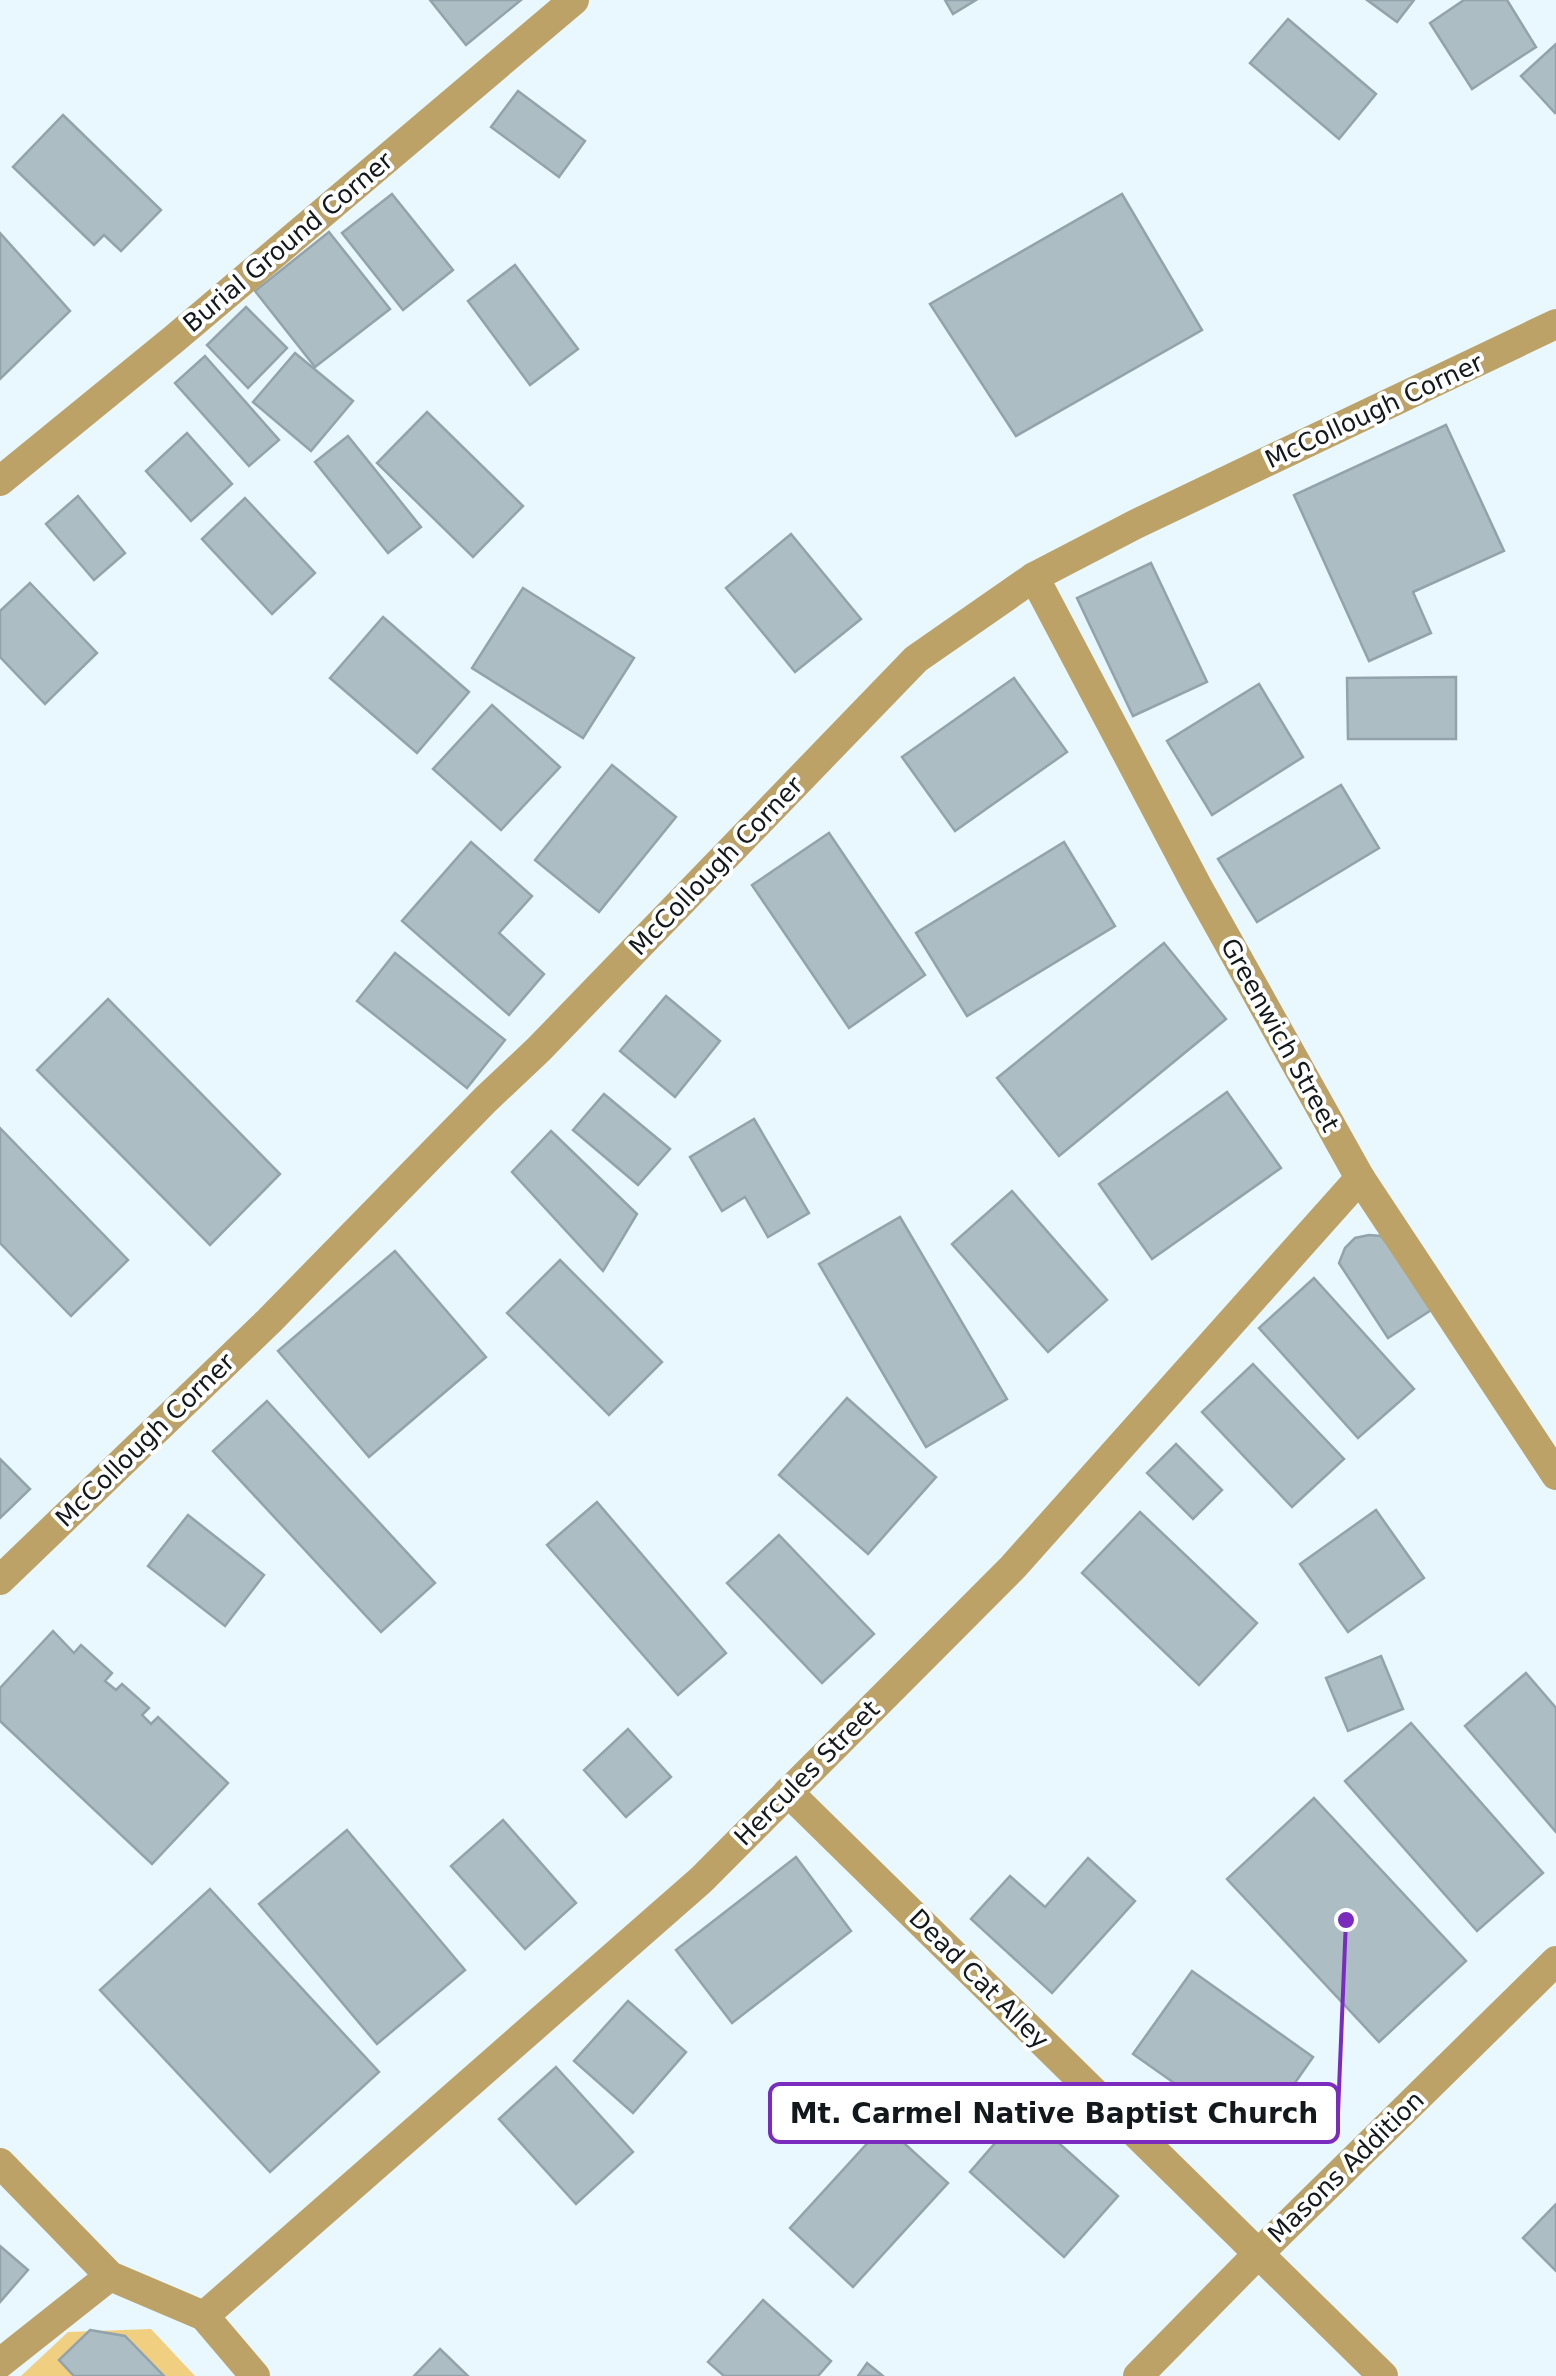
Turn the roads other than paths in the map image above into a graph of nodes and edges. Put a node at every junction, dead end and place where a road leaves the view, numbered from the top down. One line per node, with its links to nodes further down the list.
1 (574, 0): 3 (street, Burial Ground Corner)
2 (1556, 324): 4 (street, McCollough Corner)
3 (0, 482)
4 (1034, 578): 5 (street, Greenwich Street); 7 (street, McCollough Corner)
5 (1360, 1178): 6 (street, Greenwich Street); 8 (street, Hercules Street)
6 (1556, 1475)
7 (0, 1580)
8 (788, 1792): 11 (street, Dead Cat Alley); 13 (street, Hercules Street)
9 (1556, 1961): 11 (street, Masons Addition)
10 (0, 2162): 12 (street)
11 (1258, 2254): 16 (street, Masons Addition); 17 (street, Dead Cat Alley)
12 (110, 2276): 13 (street); 14 (street)
13 (204, 2316): 15 (street)
14 (0, 2363)
15 (254, 2376)
16 (1138, 2376)
17 (1384, 2376)

